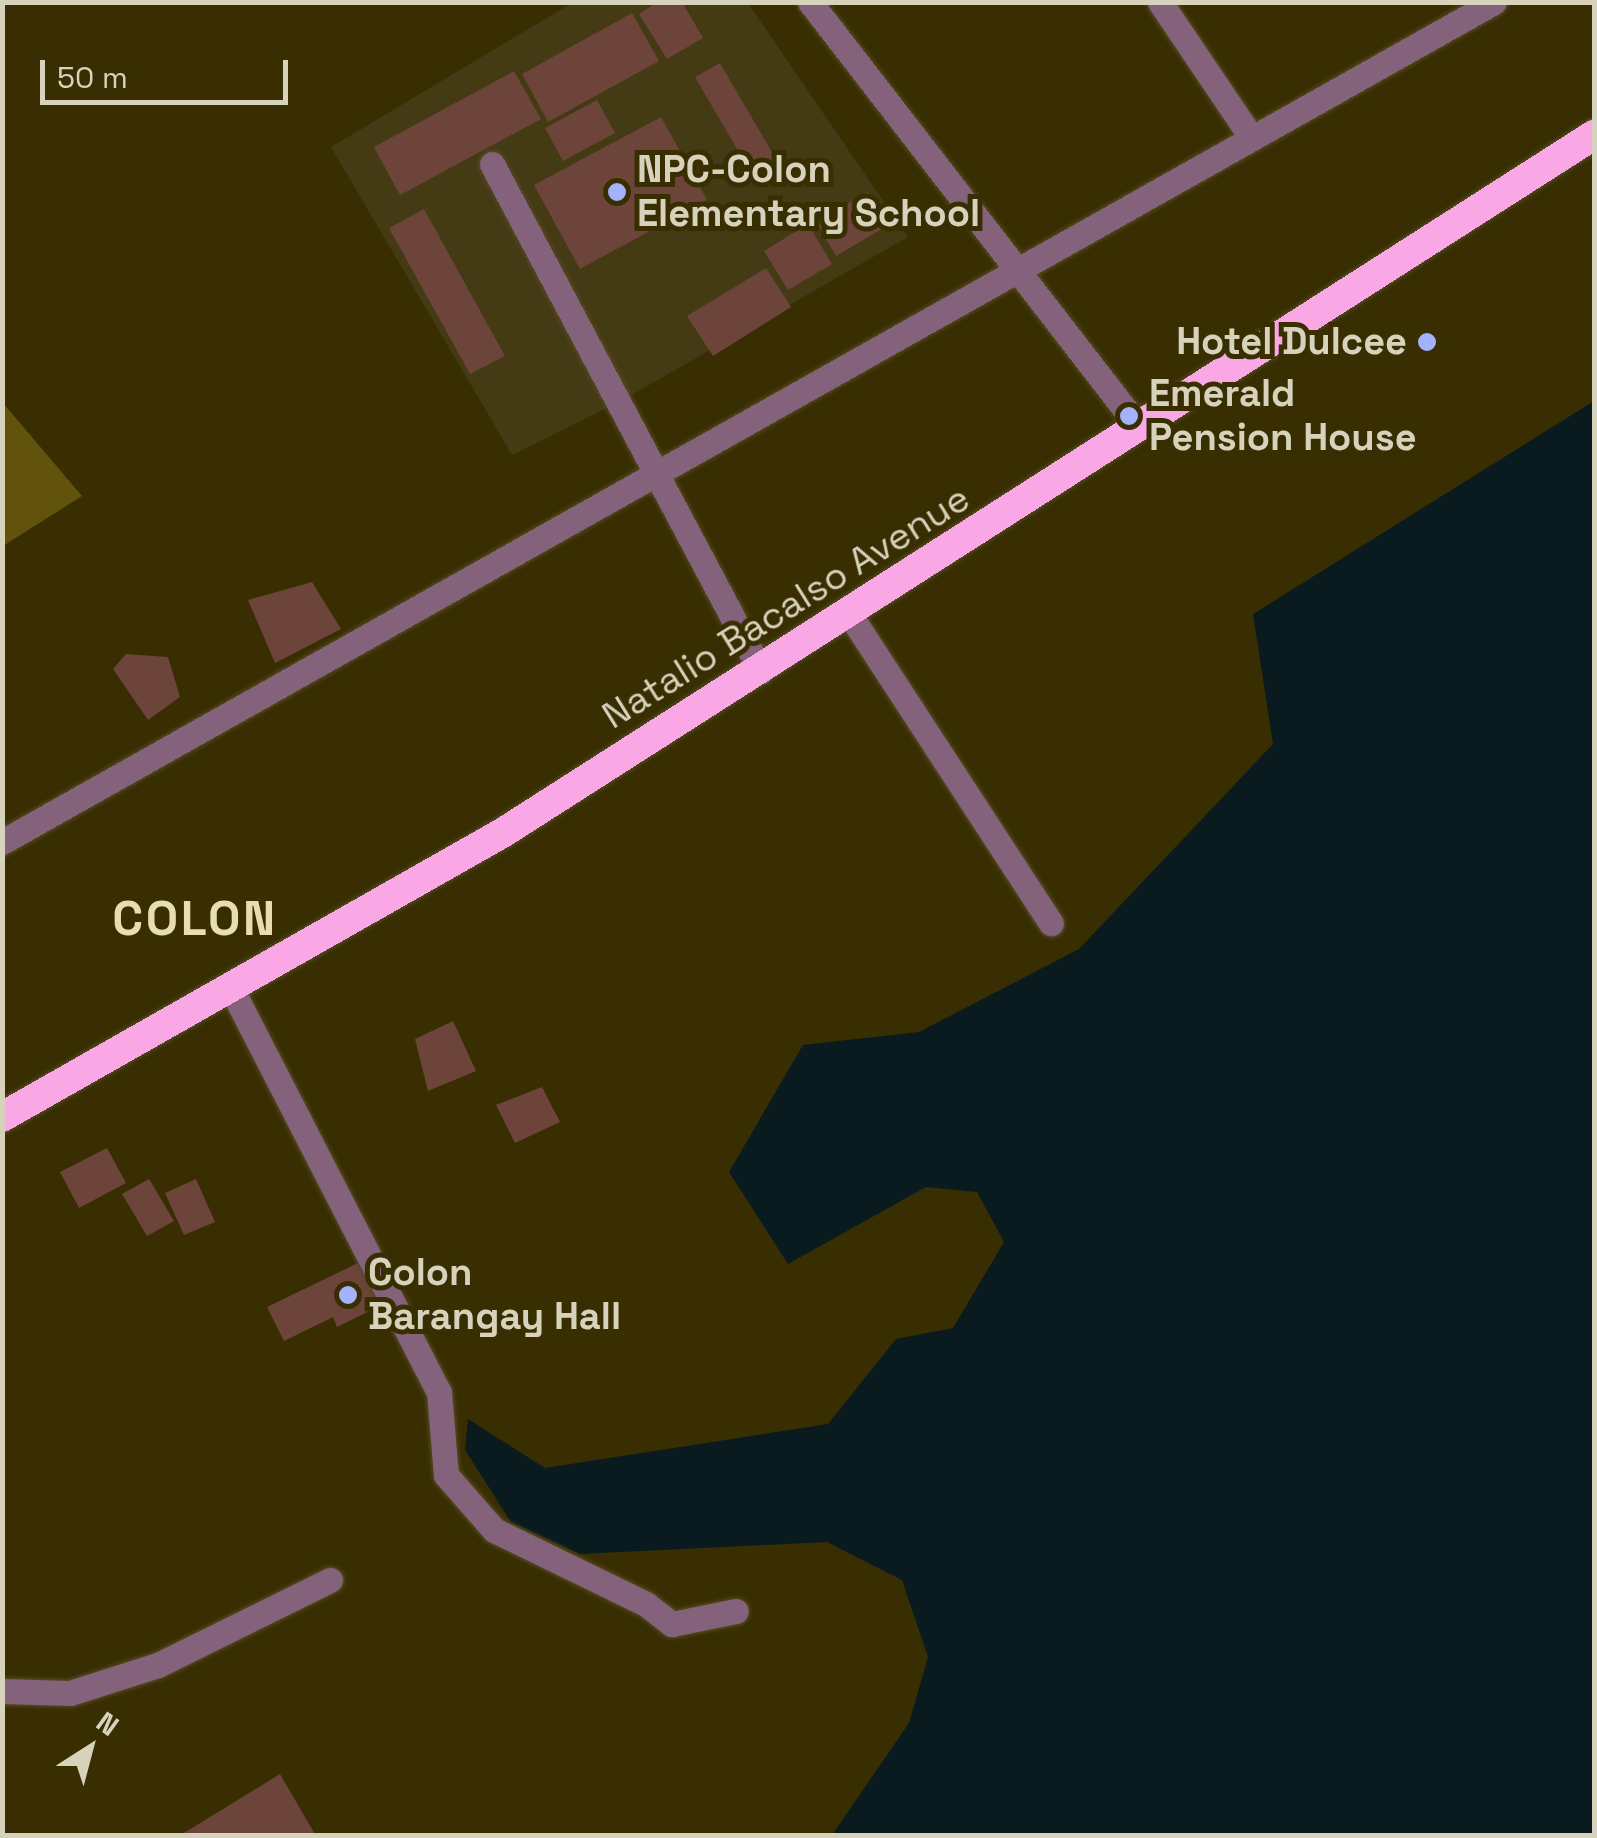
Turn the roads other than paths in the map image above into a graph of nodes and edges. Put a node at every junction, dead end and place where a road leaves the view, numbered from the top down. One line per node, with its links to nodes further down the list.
1 (810, 2): 7 (street)
2 (1160, 2): 5 (street)
3 (1494, 2): 5 (street)
4 (1594, 136): 8 (highway, Natalio Bacalso Avenue)
5 (1251, 137): 7 (street)
6 (492, 164): 9 (street)
7 (1018, 265): 8 (street); 9 (street)
8 (1138, 426): 10 (highway, Natalio Bacalso Avenue)
9 (656, 472): 11 (street); 12 (street)
10 (850, 615): 11 (highway, Natalio Bacalso Avenue); 13 (street)
11 (761, 671): 14 (highway, Natalio Bacalso Avenue)
12 (2, 842)
13 (1051, 923)
14 (230, 986): 15 (highway, Natalio Bacalso Avenue); 17 (street)
15 (2, 1117)
16 (330, 1580): 18 (street)
17 (736, 1612)
18 (2, 1690)

